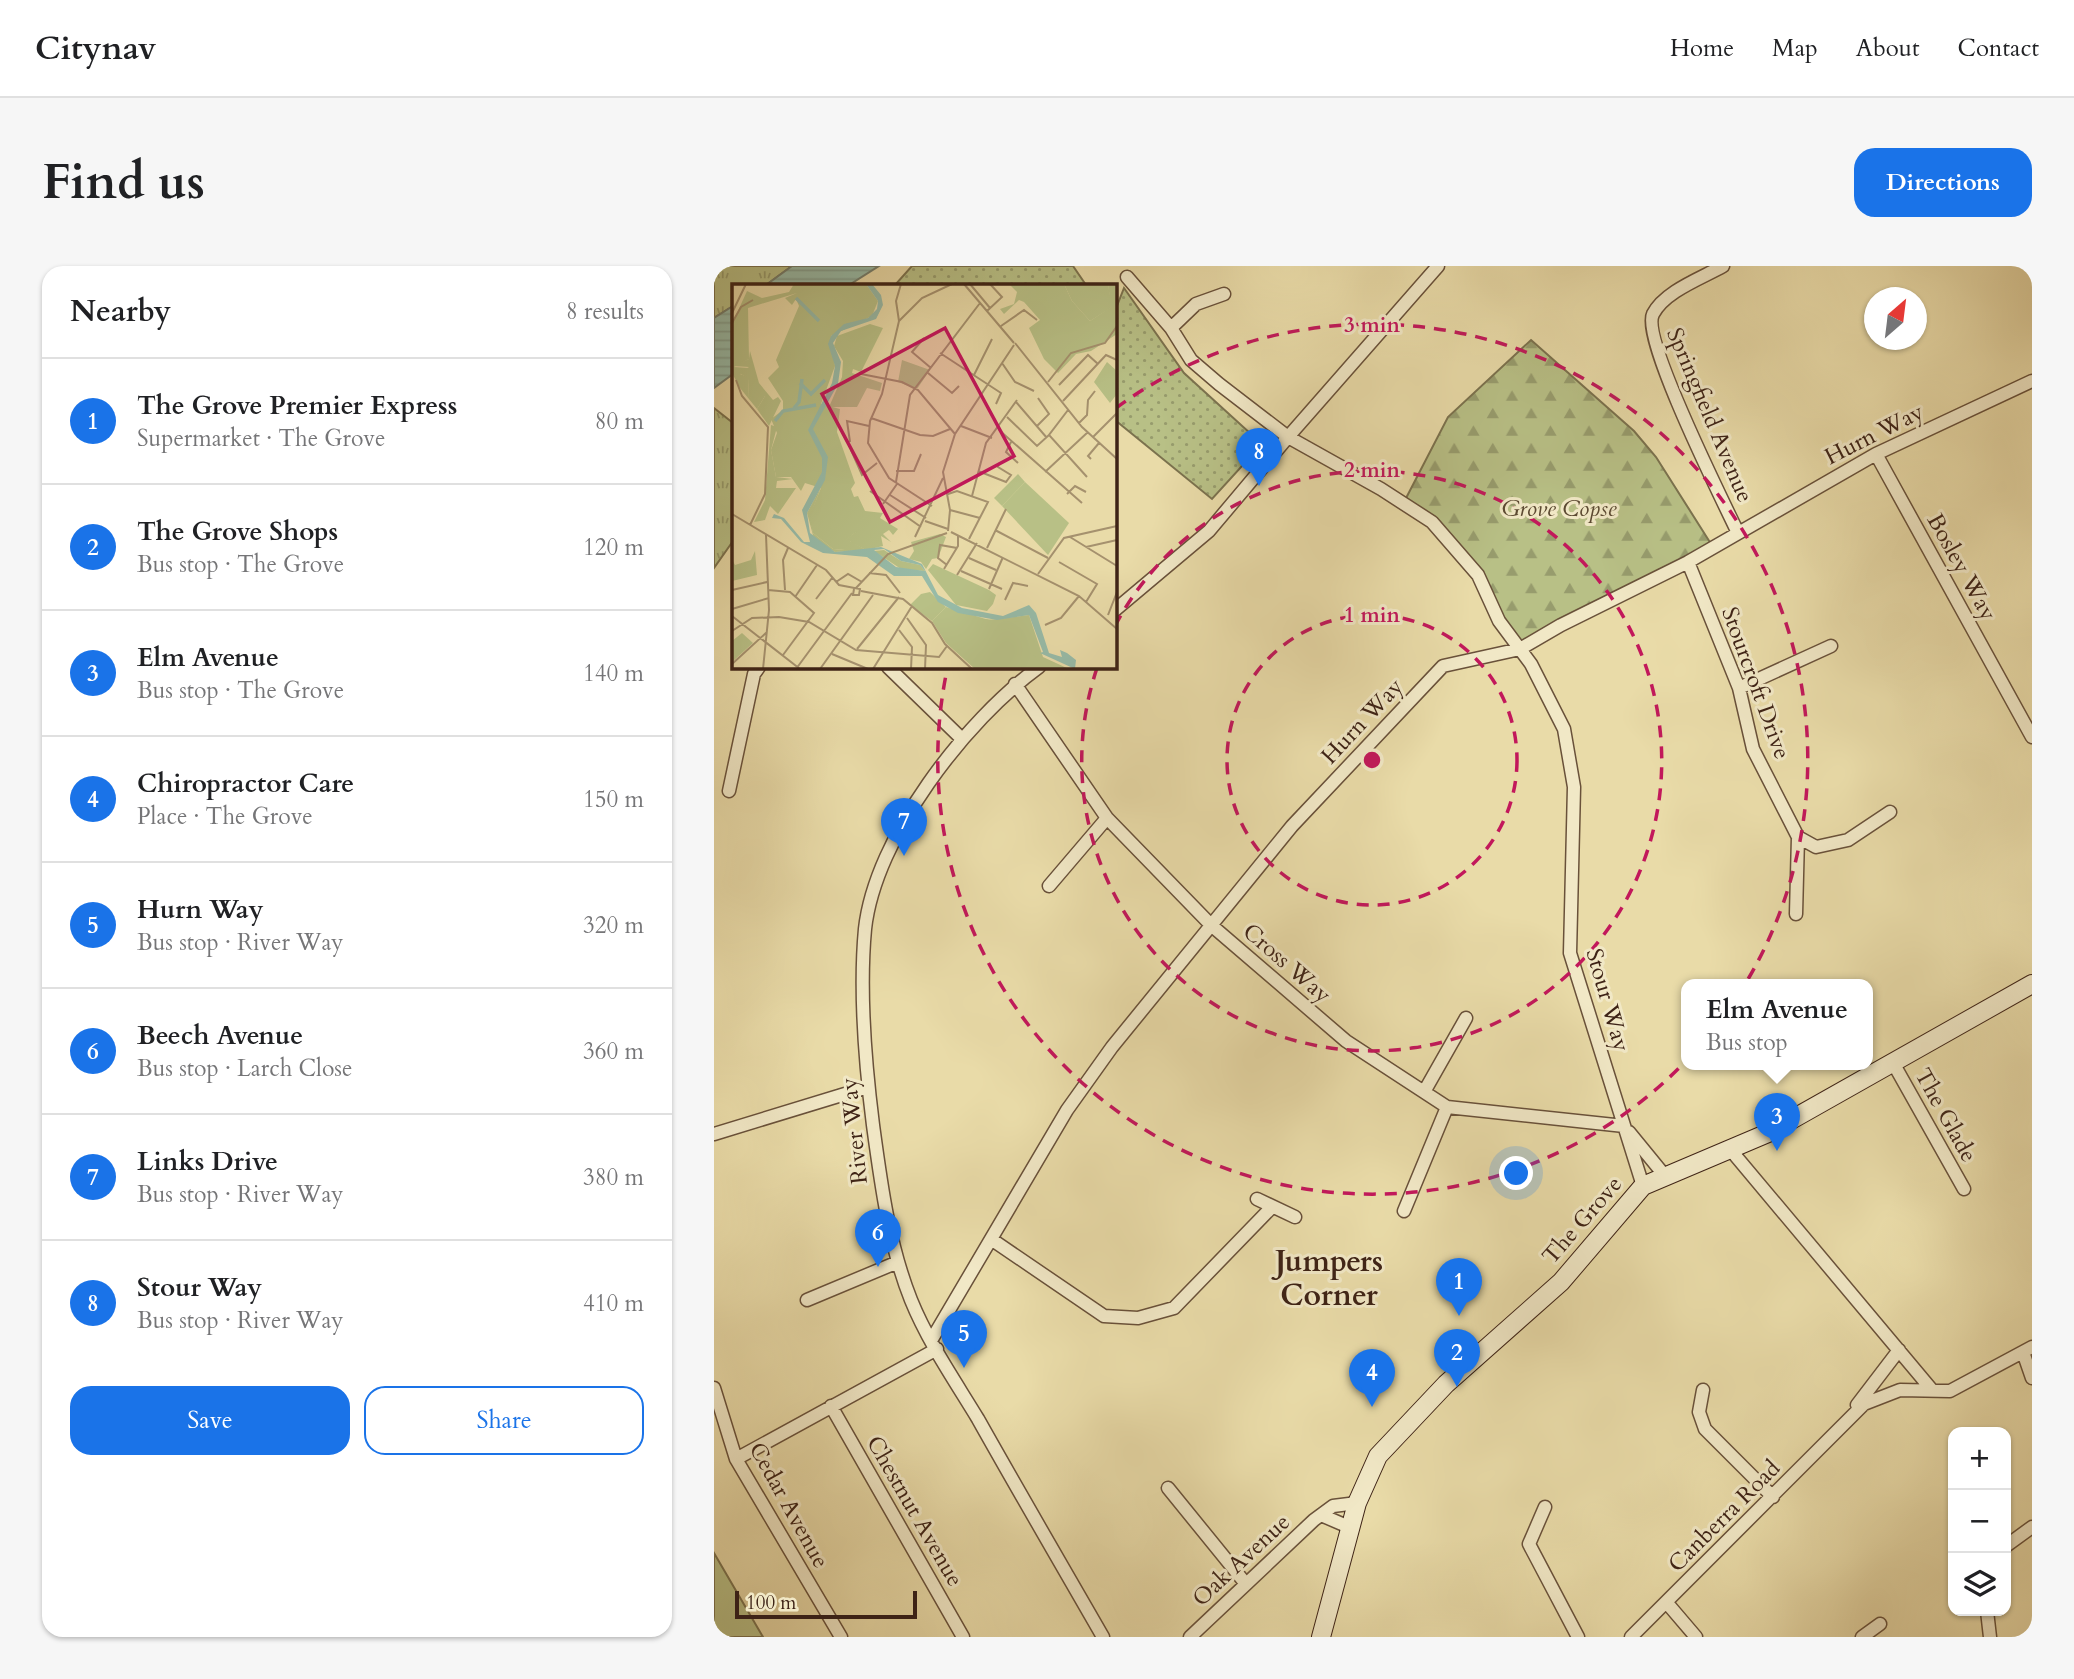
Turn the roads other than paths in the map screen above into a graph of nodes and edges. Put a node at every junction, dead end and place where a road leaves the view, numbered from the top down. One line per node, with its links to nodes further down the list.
1 (1438, 266): 7 (street)
2 (1723, 266): 9 (street, Springfield Avenue)
3 (1127, 277): 5 (street, Stour Way)
4 (1224, 294): 5 (street)
5 (1171, 328): 7 (street, Stour Way)
6 (2032, 381): 8 (street, Hurn Way)
7 (1288, 436): 11 (street); 13 (street, Stour Way)
8 (1875, 454): 9 (street, Hurn Way); 19 (street, Bosley Way)
9 (1738, 533): 10 (street, Hurn Way)
10 (1688, 562): 13 (street, Hurn Way); 18 (street, Stourcroft Drive)
11 (1116, 609)
12 (1831, 646): 18 (street)
13 (1520, 649): 27 (street, Hurn Way); 34 (street, Stour Way)
14 (758, 668): 21 (street)
15 (889, 668): 20 (street)
16 (1038, 668): 17 (street, River Way)
17 (1015, 684): 20 (street, River Way); 23 (street, Cross Way)
18 (1738, 688): 24 (street, Stourcroft Drive)
19 (2032, 737)
20 (962, 739): 31 (street, River Way)
21 (729, 791)
22 (1890, 812): 24 (street)
23 (1107, 818): 25 (street); 27 (street, Cross Way)
24 (1798, 837): 26 (street)
25 (1049, 886)
26 (1796, 914)
27 (1212, 925): 32 (street, Cross Way); 44 (street, Hurn Way)
28 (2032, 984): 30 (street, The Grove)
29 (1466, 1018): 32 (street)
30 (1892, 1061): 36 (street, The Grove); 39 (street, The Glade)
31 (868, 1087): 35 (street); 45 (street, River Way)
32 (1424, 1092): 33 (street, Cross Way)
33 (1447, 1107): 34 (street, Cross Way); 42 (street)
34 (1624, 1126): 37 (street, Stour Way); 38 (street, Stour Way)
35 (714, 1134)
36 (1729, 1149): 37 (street, The Grove); 48 (street)
37 (1665, 1176): 38 (street, The Grove)
38 (1643, 1186): 59 (street, The Grove)
39 (1964, 1189)
40 (1257, 1199): 41 (street)
41 (1272, 1207): 43 (street); 44 (street)
42 (1404, 1211)
43 (1295, 1217)
44 (991, 1239): 47 (street, Hurn Way)
45 (898, 1262): 46 (street); 47 (street, River Way)
46 (807, 1300)
47 (935, 1344): 54 (street); 71 (street, River Way)
48 (1899, 1350): 53 (street); 55 (street, Canberra Road)
49 (2027, 1350): 50 (street); 53 (street, Canberra Road)
50 (2032, 1378)
51 (714, 1388): 56 (street, Cedar Avenue)
52 (1703, 1390): 58 (street)
53 (1932, 1390): 55 (street, Canberra Road)
54 (831, 1406): 56 (street); 70 (street, Chestnut Avenue)
55 (1844, 1422): 58 (street, Canberra Road)
56 (736, 1459): 69 (street, Cedar Avenue)
57 (1168, 1488): 65 (street)
58 (1773, 1497): 66 (street, Canberra Road)
59 (1357, 1503): 61 (street, Oak Avenue); 62 (street, The Grove)
60 (1545, 1507): 74 (street)
61 (1321, 1515): 62 (street, Oak Avenue); 65 (street, Oak Avenue)
62 (1349, 1527): 73 (street, The Grove)
63 (2032, 1527): 64 (street)
64 (2011, 1542)
65 (1246, 1584): 72 (street, Oak Avenue)
66 (1667, 1603): 75 (street, Canberra Road); 76 (street)
67 (1988, 1616): 78 (street)
68 (1880, 1624): 77 (street)
69 (841, 1637)
70 (964, 1637)
71 (1102, 1637)
72 (1190, 1637)
73 (1321, 1637)
74 (1578, 1637)
75 (1631, 1637)
76 (1696, 1637)
77 (1862, 1637)
78 (1990, 1637)

